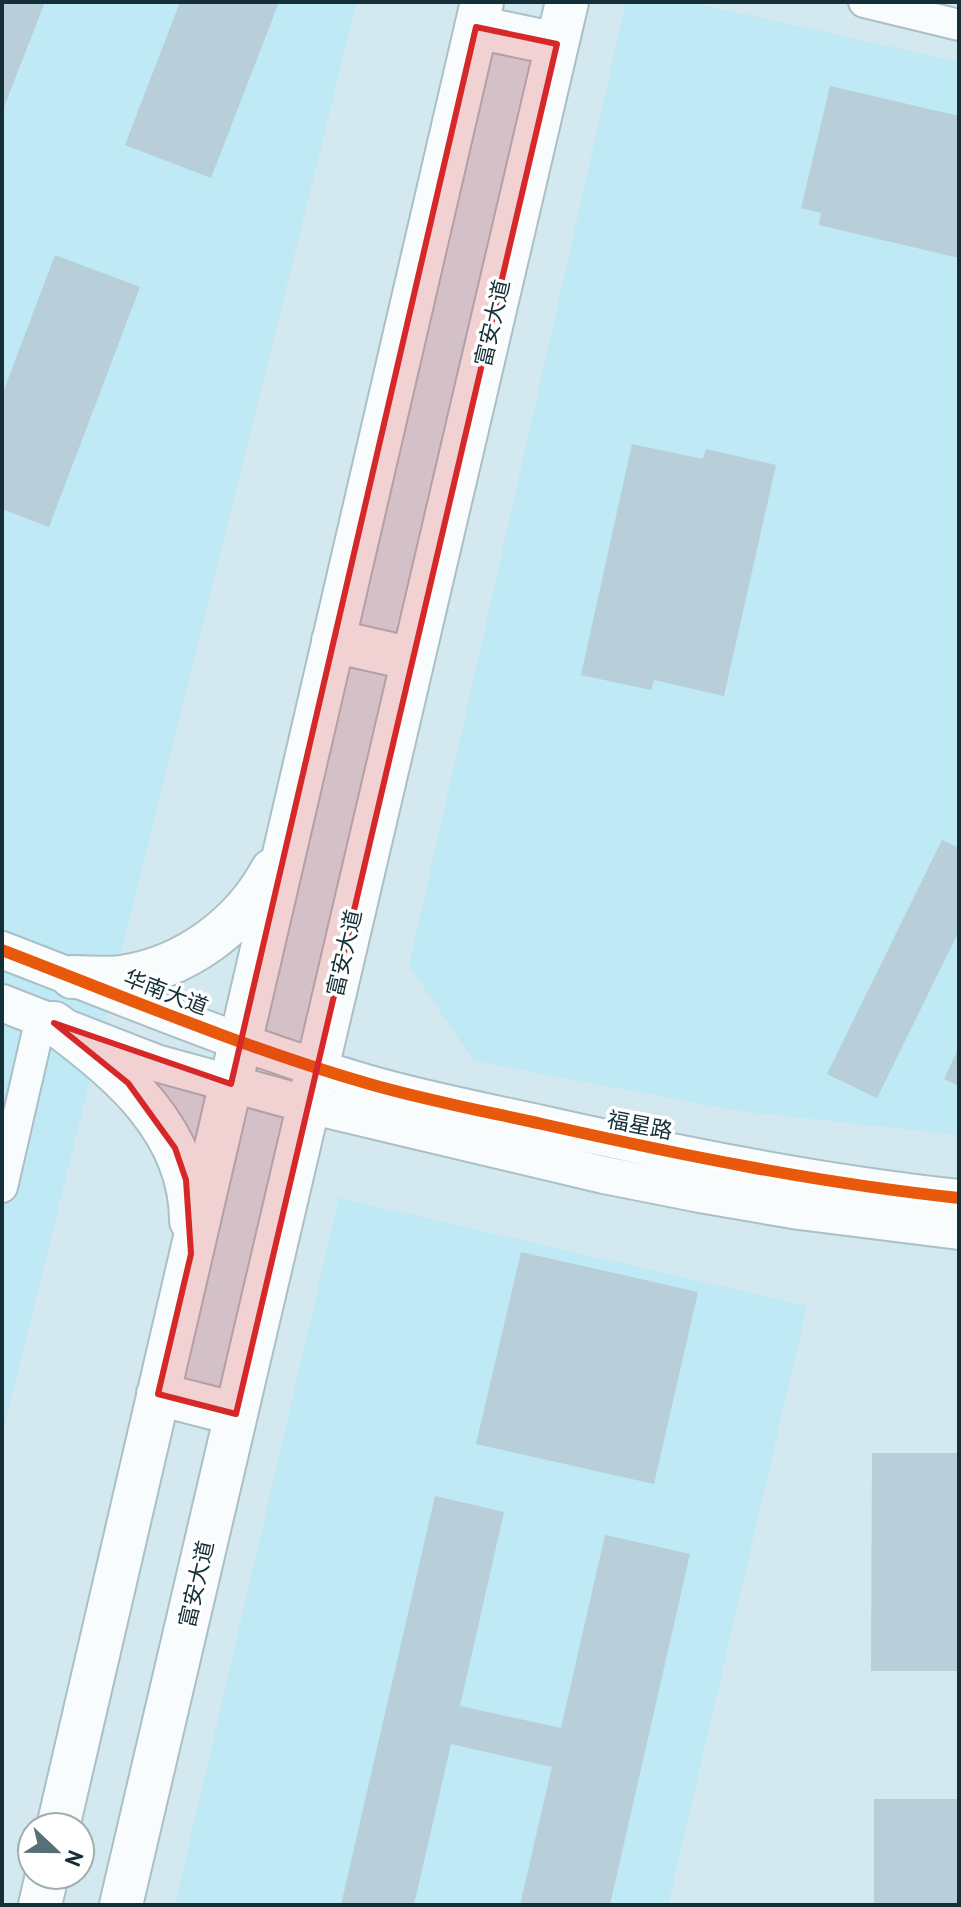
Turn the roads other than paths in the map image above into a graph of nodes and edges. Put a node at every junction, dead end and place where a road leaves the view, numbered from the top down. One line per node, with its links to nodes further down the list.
1 (567, 2): 5 (main road, 富安大道)
2 (864, 2): 4 (street)
3 (479, 15): 5 (main road); 6 (main road)
4 (959, 25)
5 (557, 44): 7 (main road, 富安大道)
6 (333, 641): 7 (main road); 8 (main road)
7 (413, 659): 15 (main road, 富安大道)
8 (289, 832): 10 (main road); 13 (main road)
9 (2, 950): 10 (street, 华南大道)
10 (72, 977): 13 (street, 华南大道)
11 (2, 1003): 12 (street)
12 (47, 1021): 14 (street); 16 (street); 19 (main road)
13 (240, 1040): 14 (main road); 15 (street, 华南大道)
14 (231, 1084): 15 (street); 19 (main road)
15 (313, 1087): 17 (street, 福星路); 18 (street); 21 (main road, 富安大道)
16 (2, 1187)
17 (959, 1198)
18 (959, 1231)
19 (191, 1254): 20 (main road)
20 (158, 1394): 21 (main road); 22 (main road)
21 (236, 1414): 23 (main road, 富安大道)
22 (62, 1811)
23 (121, 1905)

